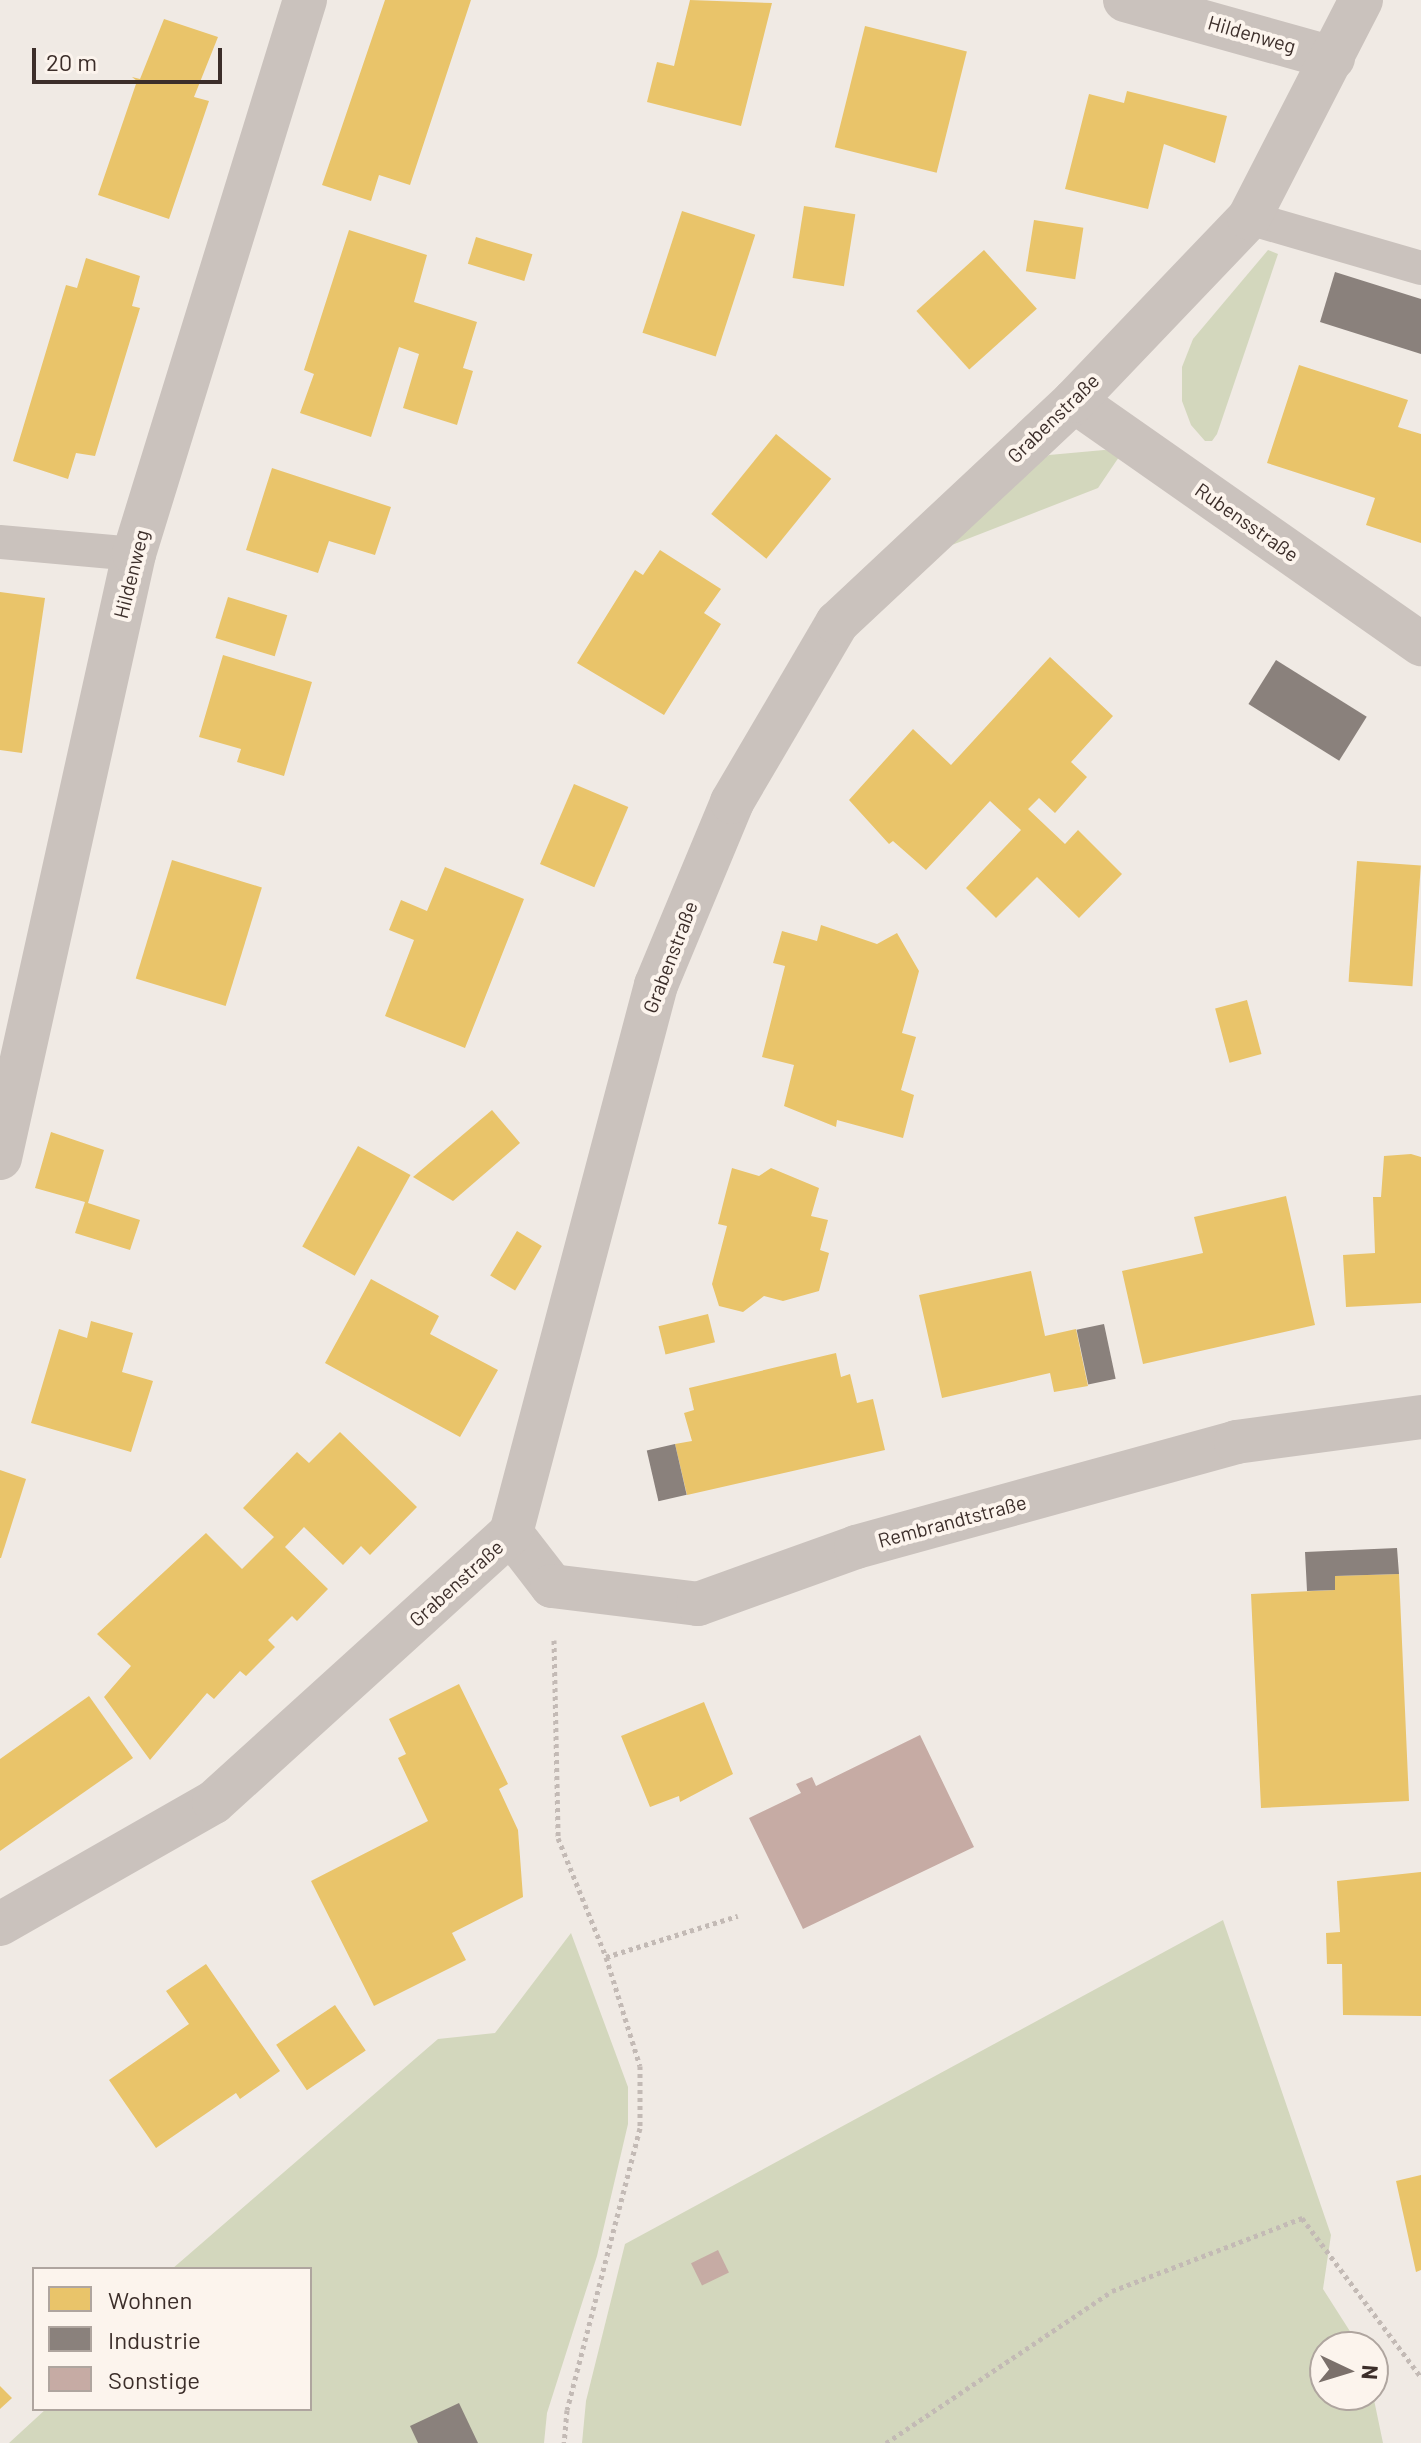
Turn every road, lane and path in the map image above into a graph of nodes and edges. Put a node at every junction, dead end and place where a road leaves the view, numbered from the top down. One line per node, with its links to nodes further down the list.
1 (305, 0): 9 (street, Hildenweg)
2 (1125, 0): 4 (street, Hildenweg)
3 (1361, 0): 4 (street, Grabenstraße)
4 (1333, 58): 5 (street, Grabenstraße)
5 (1249, 218): 6 (lane); 7 (street, Grabenstraße)
6 (1421, 268)
7 (1074, 401): 10 (street, Rubensstraße); 13 (street, Grabenstraße)
8 (0, 542): 9 (lane)
9 (134, 554): 11 (street, Hildenweg)
10 (1421, 644)
11 (0, 1158)
12 (1421, 1417): 14 (street, Rembrandtstraße)
13 (511, 1533): 14 (street); 16 (street, Grabenstraße)
14 (552, 1586): 17 (path)
15 (738, 1916): 17 (path)
16 (0, 1924)
17 (606, 1957): 19 (path)
18 (1421, 2377): 20 (path)
19 (564, 2443)
20 (886, 2443)

